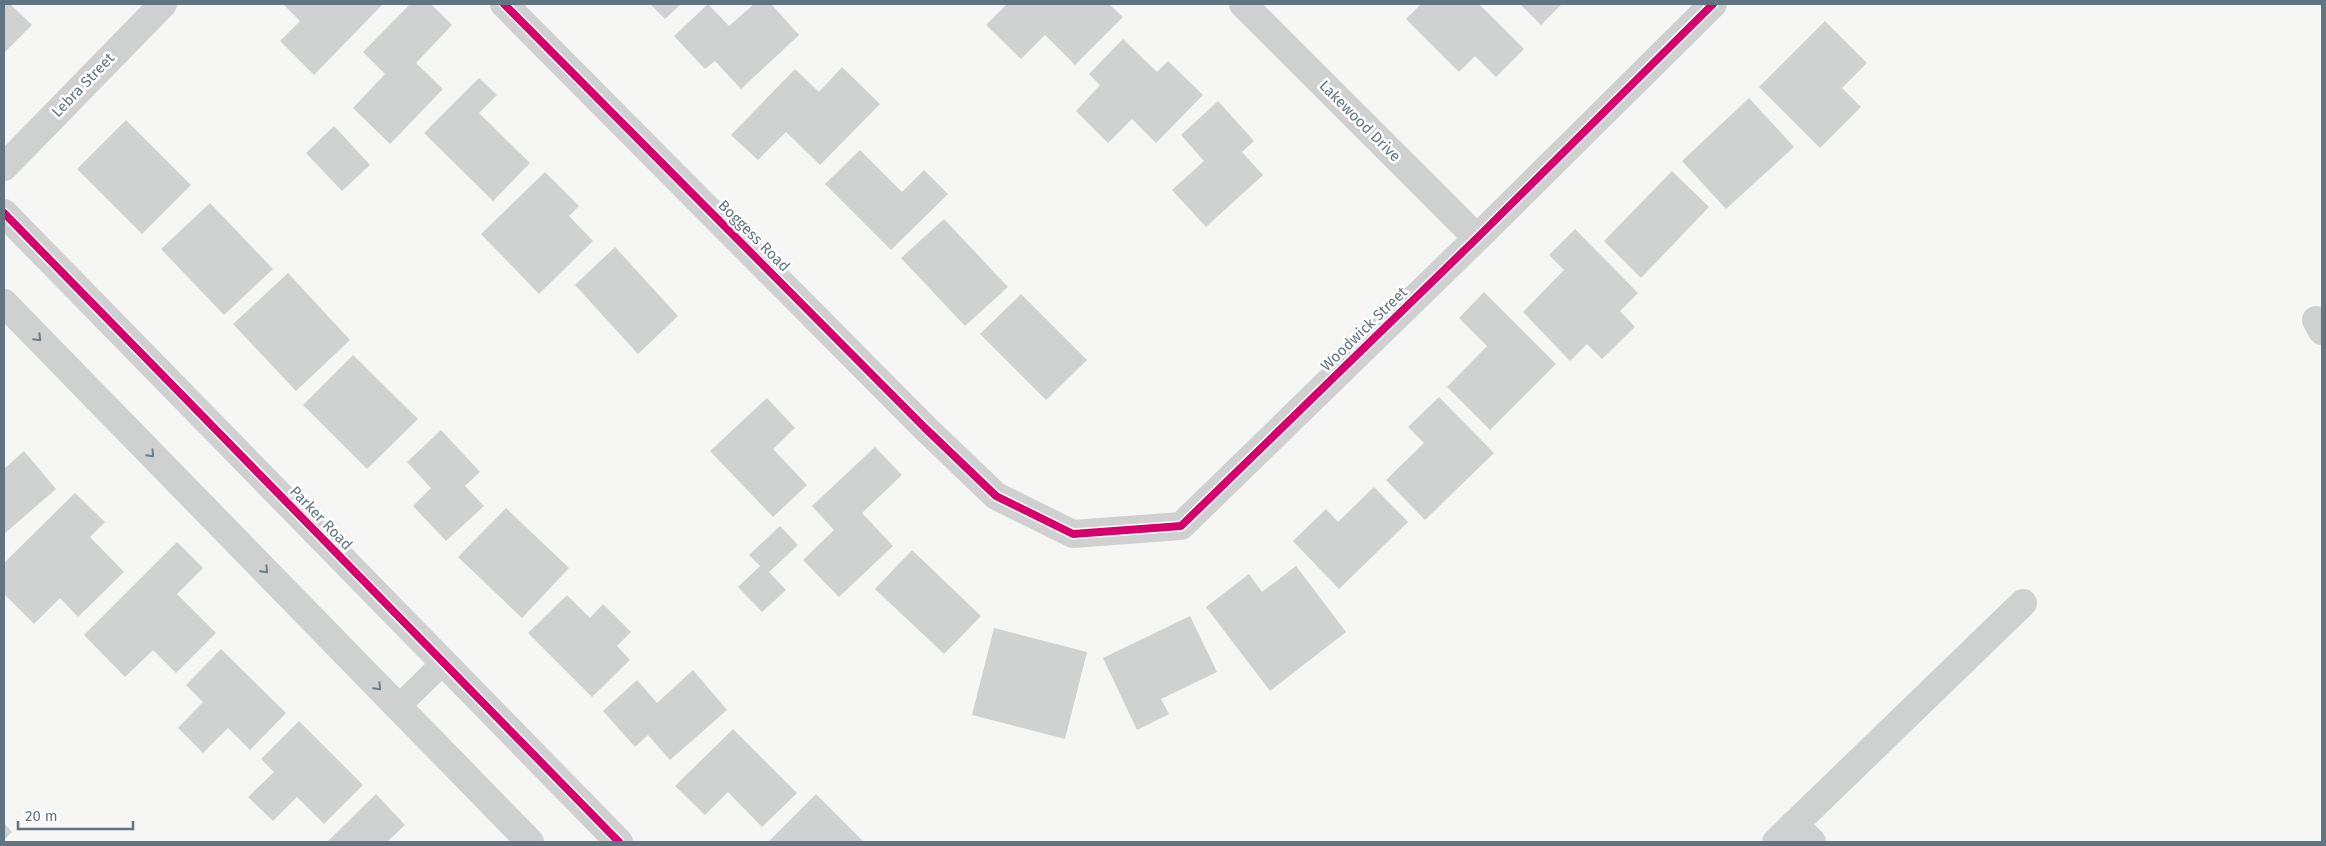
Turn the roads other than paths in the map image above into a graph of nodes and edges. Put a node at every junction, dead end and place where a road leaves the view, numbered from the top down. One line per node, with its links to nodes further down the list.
1 (162, 4): 5 (street, Lebra Street)
2 (504, 4): 9 (street, Boggess Road)
3 (1242, 4): 7 (street, Lakewood Drive)
4 (1713, 4): 7 (street, Woodwick Street)
5 (4, 166)
6 (4, 213): 11 (street, Parker Road)
7 (1477, 238): 9 (street, Woodwick Street)
8 (4, 303): 12 (street, one-way to 12)
9 (986, 487)
10 (2023, 603): 13 (street)
11 (444, 663): 12 (lane); 15 (street, Parker Road)
12 (398, 707): 14 (street)
13 (1794, 836)
14 (530, 842)
15 (619, 842)

